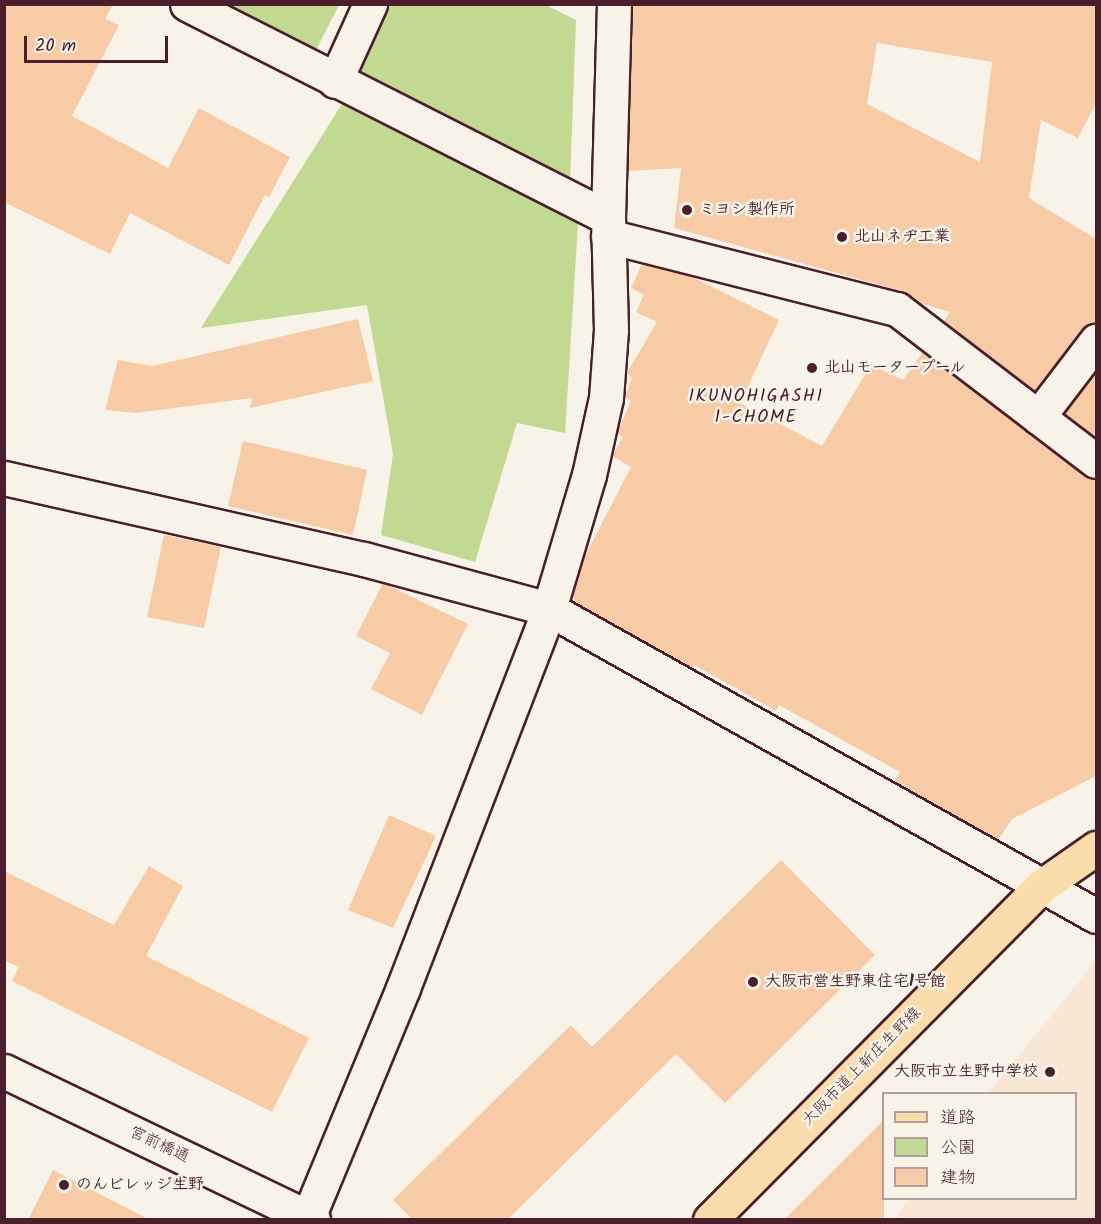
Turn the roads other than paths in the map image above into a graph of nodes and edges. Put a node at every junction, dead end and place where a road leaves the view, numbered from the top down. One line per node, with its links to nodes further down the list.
1 (187, 4): 4 (street)
2 (370, 4): 4 (street)
3 (614, 4): 5 (street)
4 (335, 81): 5 (street)
5 (608, 227): 7 (street); 10 (street)
6 (1096, 340): 7 (street)
7 (1038, 417): 8 (street)
8 (1096, 461)
9 (4, 478): 10 (street)
10 (549, 609): 12 (street); 15 (street)
11 (1096, 848): 12 (main road, 大阪市道上新庄生野線)
12 (1043, 885): 13 (street); 16 (main road, 大阪市道上新庄生野線)
13 (1096, 915)
14 (4, 1071): 15 (street, 宮前橋通)
15 (309, 1218)
16 (711, 1220)

